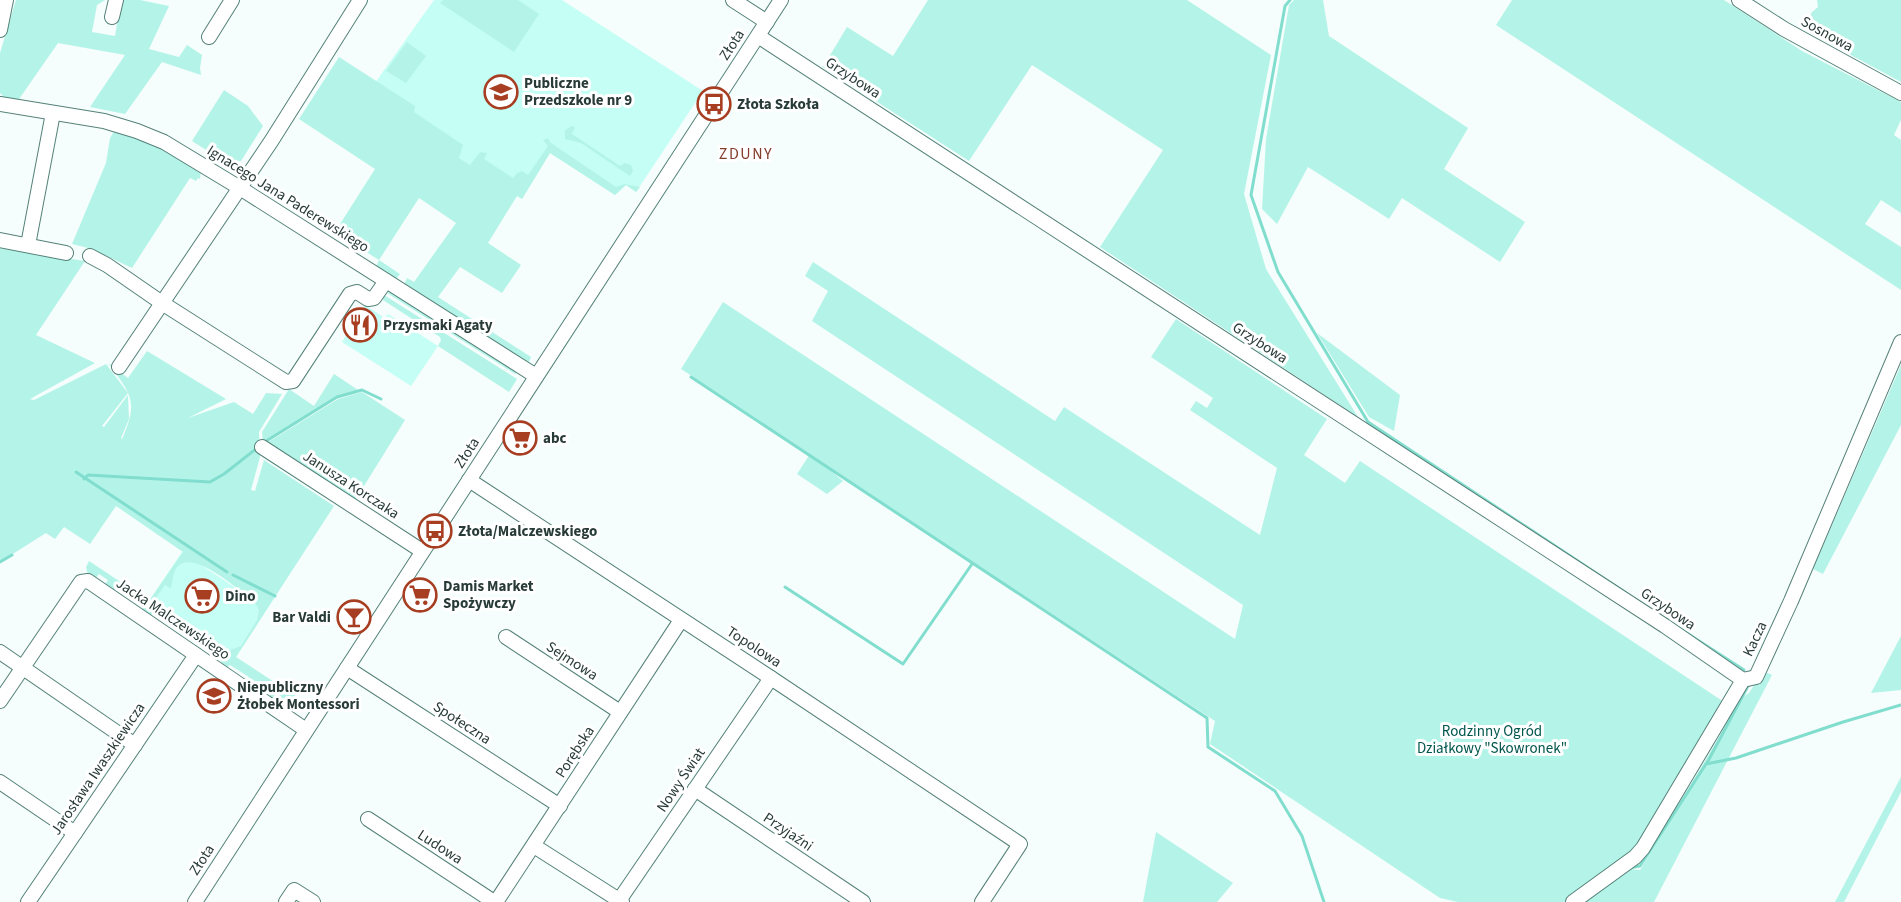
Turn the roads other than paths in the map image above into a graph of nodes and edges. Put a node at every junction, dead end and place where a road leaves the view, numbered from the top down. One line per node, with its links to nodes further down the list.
1 (6, 0): 10 (street)
2 (116, 0): 8 (street)
3 (232, 0): 12 (street)
4 (360, 0): 16 (street)
5 (733, 0): 9 (street)
6 (781, 0): 9 (street, Złota)
7 (1739, 0): 13 (street, Sosnowa)
8 (112, 17)
9 (767, 22): 11 (street, Złota)
10 (0, 30)
11 (758, 36): 25 (street, Złota); 36 (street, Grzybowa)
12 (209, 37)
13 (1901, 93)
14 (0, 104): 15 (street, Ignacego Jana Paderewskiego)
15 (53, 113): 16 (street, Ignacego Jana Paderewskiego); 18 (street)
16 (240, 188): 21 (street, Ignacego Jana Paderewskiego); 22 (street)
17 (0, 240): 18 (street)
18 (28, 245): 19 (street)
19 (66, 253)
20 (90, 256): 22 (street)
21 (386, 281): 22 (street); 25 (street, Ignacego Jana Paderewskiego)
22 (162, 303): 24 (street)
23 (1901, 342): 36 (street, Kacza)
24 (119, 367)
25 (536, 376): 27 (street, Złota)
26 (262, 447): 28 (street, Janusza Korczaka)
27 (469, 480): 28 (street, Złota); 29 (street, Topolowa)
28 (422, 551): 34 (street, Złota)
29 (681, 620): 35 (street, Topolowa); 38 (street, Porębska)
30 (506, 637): 38 (street, Sejmowa)
31 (0, 652): 33 (street)
32 (196, 655): 33 (street, Jacka Malczewskiego); 39 (street, Jacka Malczewskiego); 40 (street, Jarosława Iwaszkiewicza)
33 (23, 668): 37 (street); 40 (street)
34 (347, 668): 39 (street, Złota); 43 (street, Społeczna)
35 (771, 678): 42 (street, Nowy Świat); 54 (street, Topolowa)
36 (1743, 680): 55 (street, Kacza)
37 (0, 701)
38 (620, 712): 43 (street, Porębska)
39 (306, 729): 49 (street, Złota)
40 (135, 745): 45 (street, Jarosława Iwaszkiewicza)
41 (0, 782): 45 (street)
42 (695, 789): 47 (street, Nowy Świat); 53 (street, Przyjaźni)
43 (560, 806): 46 (street, Porębska)
44 (368, 819): 52 (street, Ludowa)
45 (75, 833): 48 (street, Jarosława Iwaszkiewicza)
46 (534, 846): 47 (street); 52 (street, Porębska)
47 (620, 901)
48 (28, 902)
49 (195, 902)
50 (286, 902): 51 (street)
51 (313, 902)
52 (495, 902)
53 (863, 902)
54 (982, 902)
55 (1573, 902)

